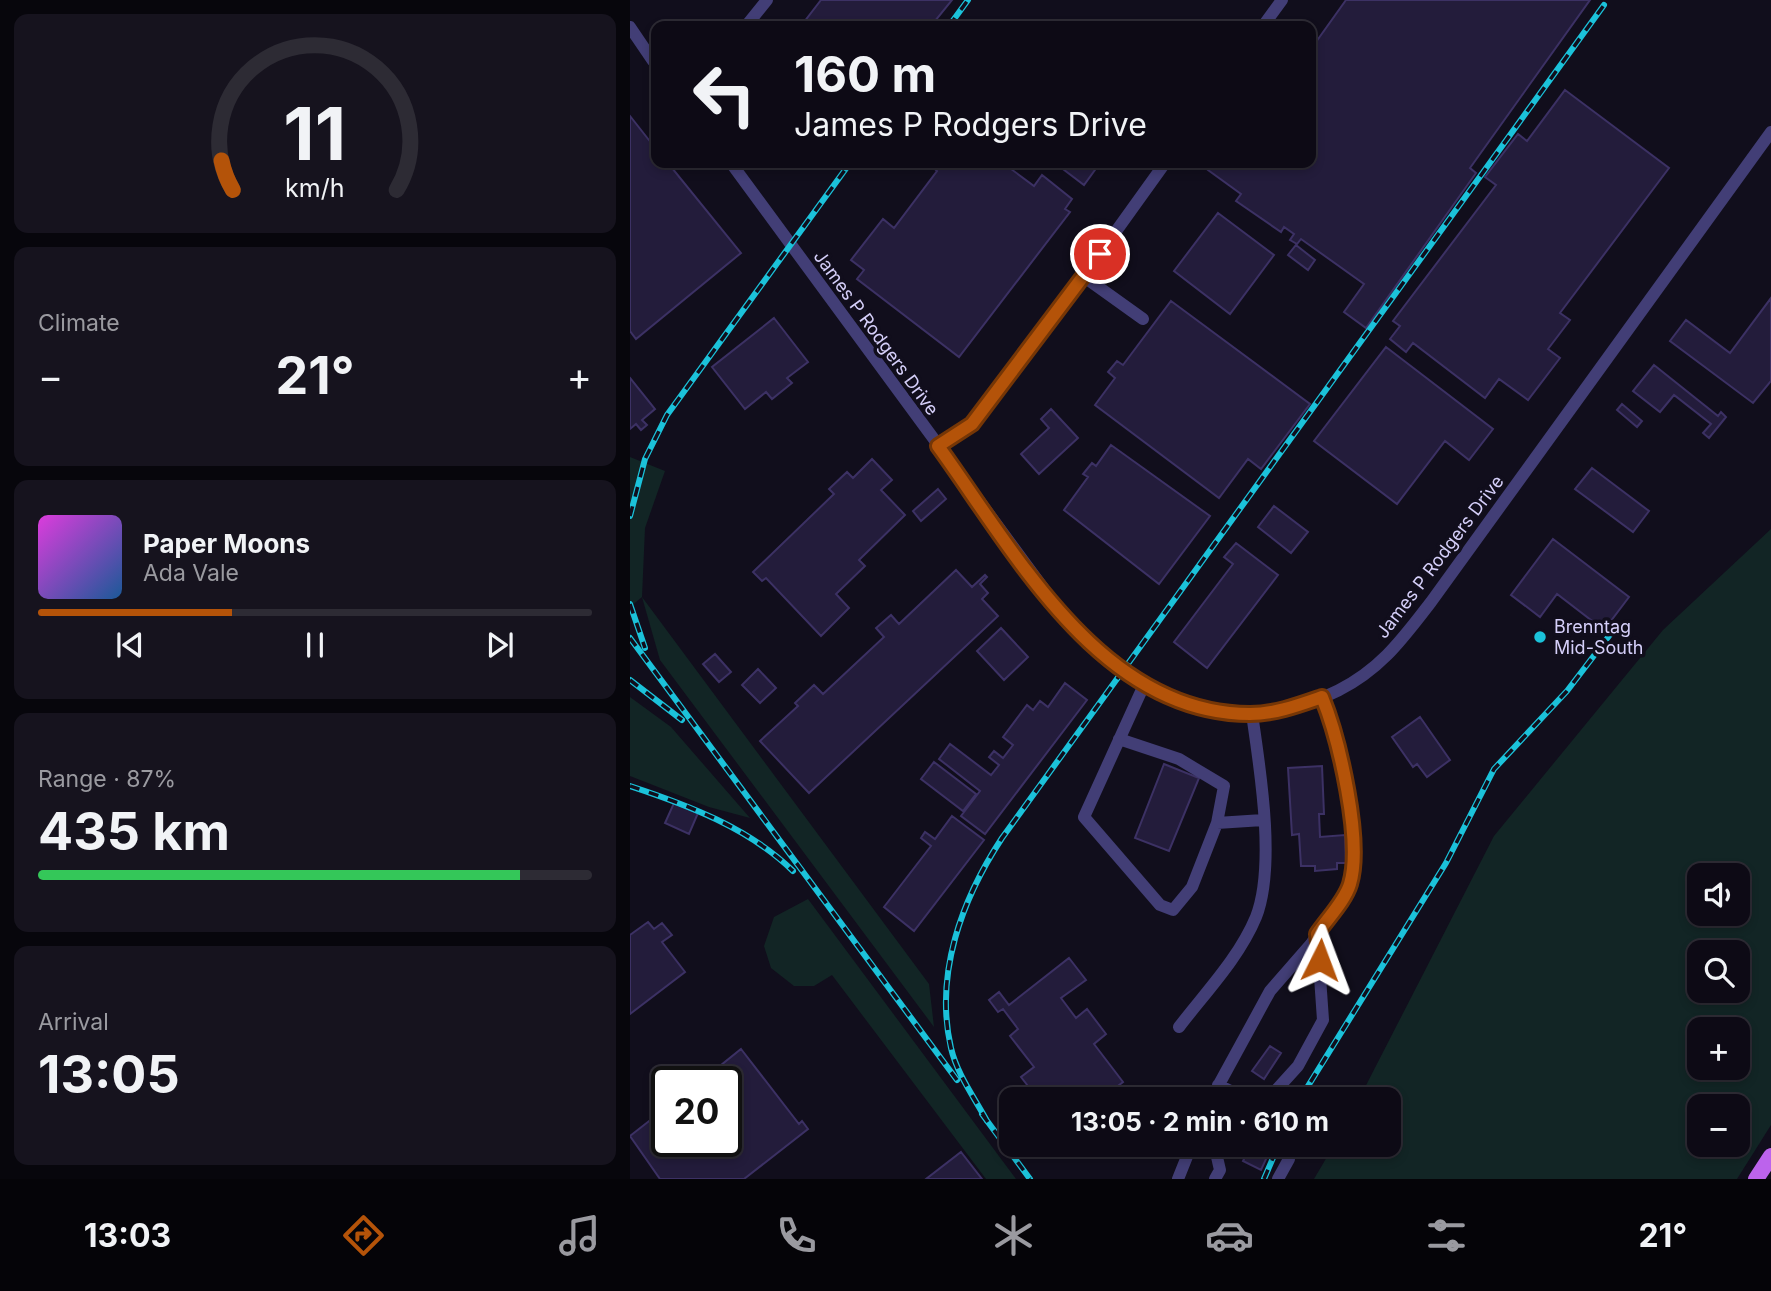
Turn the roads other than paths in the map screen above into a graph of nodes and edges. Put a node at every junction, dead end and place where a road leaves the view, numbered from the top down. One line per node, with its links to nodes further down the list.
1 (767, 0): 3 (street)
2 (1282, 0): 4 (street)
3 (750, 21)
4 (1267, 21)
5 (630, 27): 7 (street)
6 (630, 43): 8 (street)
7 (651, 56)
8 (651, 59)
9 (1771, 132): 16 (street, James P Rodgers Drive)
10 (735, 168): 14 (street, James P Rodgers Drive)
11 (1161, 168): 12 (street)
12 (1083, 276): 13 (street); 14 (street)
13 (1143, 318)
14 (938, 446): 15 (street, James P Rodgers Drive)
15 (1144, 685): 17 (street, James P Rodgers Drive); 18 (street)
16 (1322, 697): 17 (street, James P Rodgers Drive); 21 (street)
17 (1252, 714): 19 (street)
18 (1119, 739): 20 (street); 20 (street)
19 (1263, 820): 20 (street); 22 (street)
20 (1217, 824)
21 (1317, 934): 23 (street); 25 (street)
22 (1179, 1027)
23 (1218, 1085): 24 (street)
24 (1222, 1087)
25 (1279, 1087)
26 (1187, 1157): 29 (street)
27 (1217, 1157): 30 (street)
28 (1289, 1157): 31 (street)
29 (1178, 1179)
30 (1215, 1179)
31 (1278, 1179)

